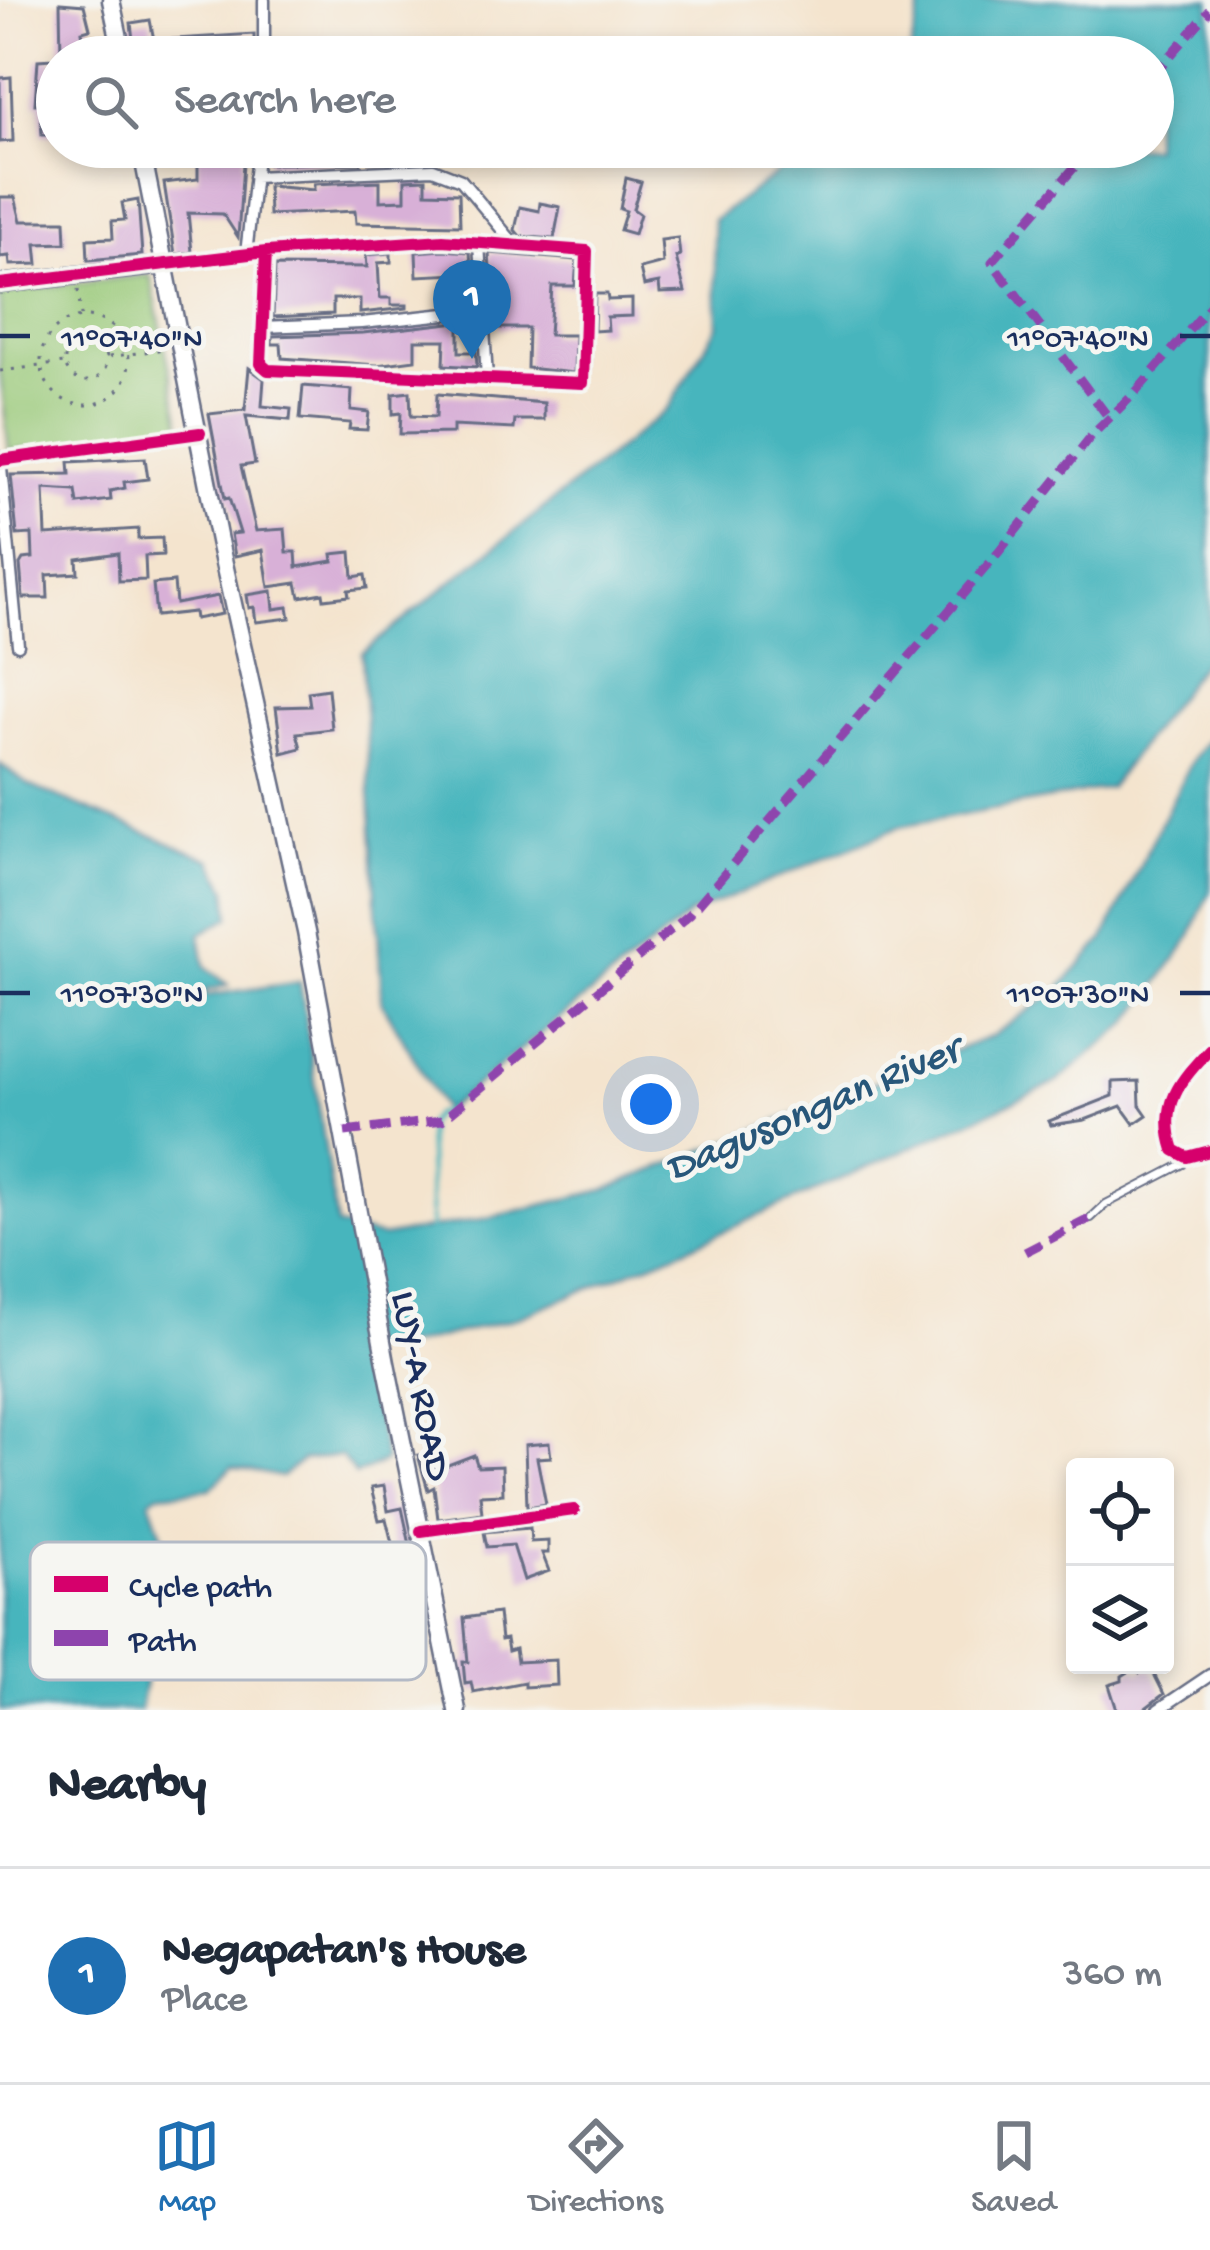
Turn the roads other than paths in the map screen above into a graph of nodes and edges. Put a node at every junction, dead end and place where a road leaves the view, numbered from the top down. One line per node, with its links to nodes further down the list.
1 (111, 0): 3 (main road)
2 (264, 0): 4 (street)
3 (119, 36)
4 (264, 36)
5 (144, 168): 12 (main road, LUY-A ROAD)
6 (255, 168): 7 (street)
7 (254, 177): 9 (street); 11 (street)
8 (479, 243): 9 (street); 10 (street); 14 (street)
9 (515, 245): 16 (street)
10 (266, 252): 11 (street); 15 (street)
11 (246, 254): 12 (street)
12 (164, 265): 13 (main road); 17 (main road, LUY-A ROAD)
13 (0, 284)
14 (483, 310): 15 (street); 16 (street)
15 (263, 327): 16 (street)
16 (487, 379)
17 (200, 434): 18 (street); 25 (main road, LUY-A ROAD)
18 (0, 458): 19 (street)
19 (18, 645)
20 (1210, 1049): 22 (street)
21 (1210, 1151): 22 (street)
22 (1187, 1157): 23 (lane)
23 (1091, 1218)
24 (574, 1510): 25 (street)
25 (421, 1532): 26 (main road, LUY-A ROAD)
26 (423, 1542)
27 (426, 1557): 29 (main road, LUY-A ROAD)
28 (1210, 1675): 30 (street)
29 (457, 1710)
30 (1158, 1710)

